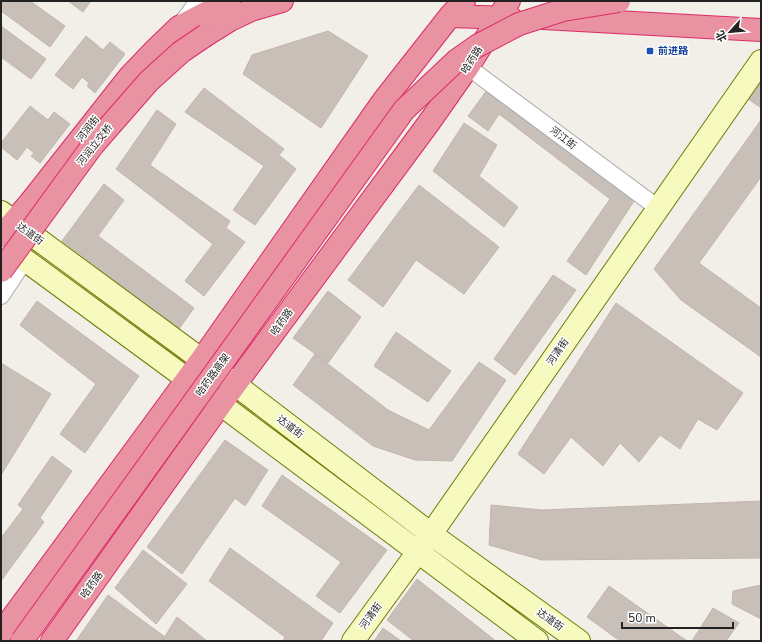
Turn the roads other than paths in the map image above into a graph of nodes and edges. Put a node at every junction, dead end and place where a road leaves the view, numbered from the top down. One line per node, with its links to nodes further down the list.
1 (198, 1): 7 (street, 河润街)
2 (229, 1): 7 (highway, 河润街)
3 (282, 1): 15 (highway, 河润立交桥, bridge)
4 (619, 1): 24 (highway, 哈药路高架, bridge)
5 (457, 8): 6 (highway); 17 (highway)
6 (504, 9): 8 (highway); 10 (highway, 哈药路)
7 (179, 27): 12 (highway, 河润街)
8 (761, 30)
9 (761, 61): 11 (main road, 河清街)
10 (468, 68): 11 (street, 河江街); 19 (highway, 哈药路)
11 (658, 208): 21 (main road, 河清街)
12 (5, 223): 17 (main road, 达道街)
13 (1, 244): 14 (main road)
14 (25, 260): 16 (street); 18 (main road)
15 (1, 271)
16 (1, 296)
17 (202, 359): 18 (highway); 19 (main road, 达道街)
18 (187, 379): 20 (main road); 23 (highway)
19 (236, 385): 20 (highway, 哈药路); 21 (main road, 达道街)
20 (220, 405): 22 (main road); 25 (highway, 哈药路)
21 (431, 534): 22 (main road, 河清街); 28 (main road, 达道街)
22 (417, 552): 26 (main road, 河清街); 27 (main road)
23 (1, 632)
24 (22, 641)
25 (52, 641)
26 (353, 641)
27 (537, 641)
28 (579, 641)

